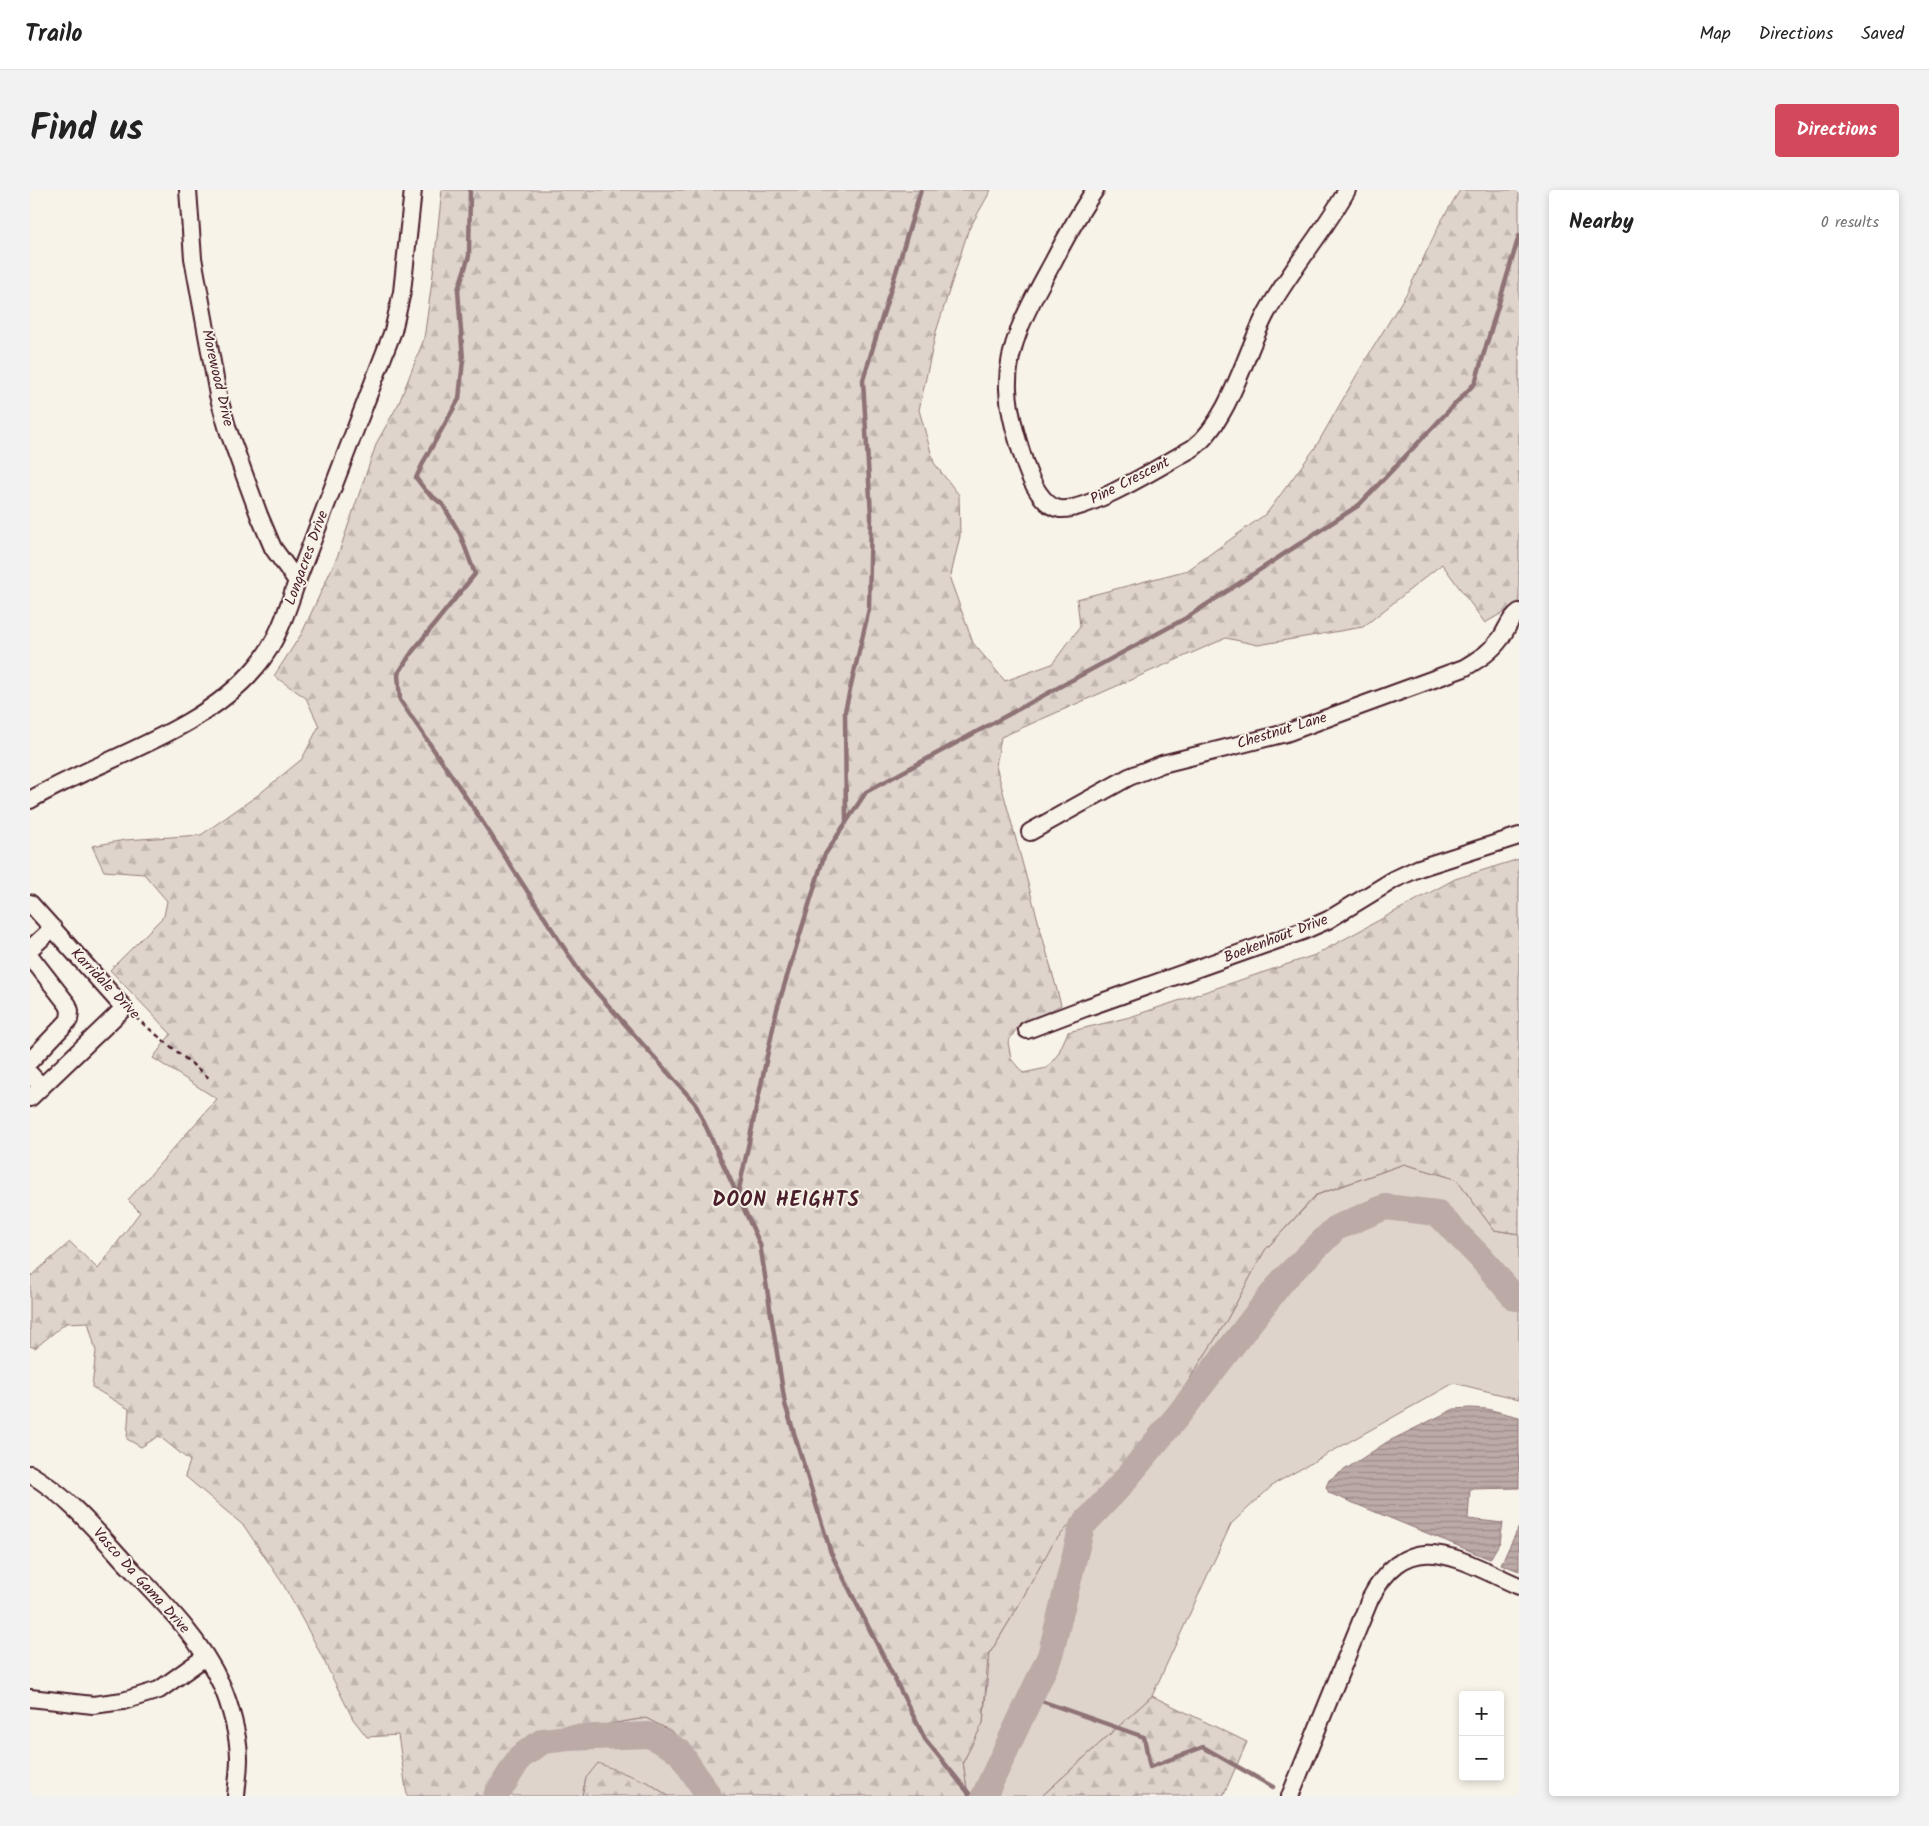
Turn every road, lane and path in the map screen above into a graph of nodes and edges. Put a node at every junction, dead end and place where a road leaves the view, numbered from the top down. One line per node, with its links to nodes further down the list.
1 (188, 190): 5 (street, Morewood Drive)
2 (413, 190): 5 (street, Longacres Drive)
3 (1095, 190): 4 (street, Pine Crescent)
4 (1347, 190)
5 (297, 581): 7 (street, Longacres Drive)
6 (1519, 612): 8 (street, Chestnut Lane)
7 (30, 800)
8 (1030, 832)
9 (1519, 836): 15 (street, Boekenhout Drive)
10 (30, 903): 11 (street, Karridale Drive)
11 (53, 928): 12 (street); 14 (street, Karridale Drive)
12 (30, 949)
13 (30, 956): 16 (street)
14 (124, 1008): 18 (path, Karridale Drive); 19 (street)
15 (1027, 1030)
16 (30, 1061)
17 (30, 1074): 19 (street)
18 (209, 1078)
19 (36, 1093)
20 (30, 1474): 22 (street, Vasco Da Gama Drive)
21 (1519, 1586): 25 (street)
22 (205, 1657): 23 (street); 24 (street, Vasco Da Gama Drive)
23 (30, 1698)
24 (236, 1796)
25 (1290, 1796)

